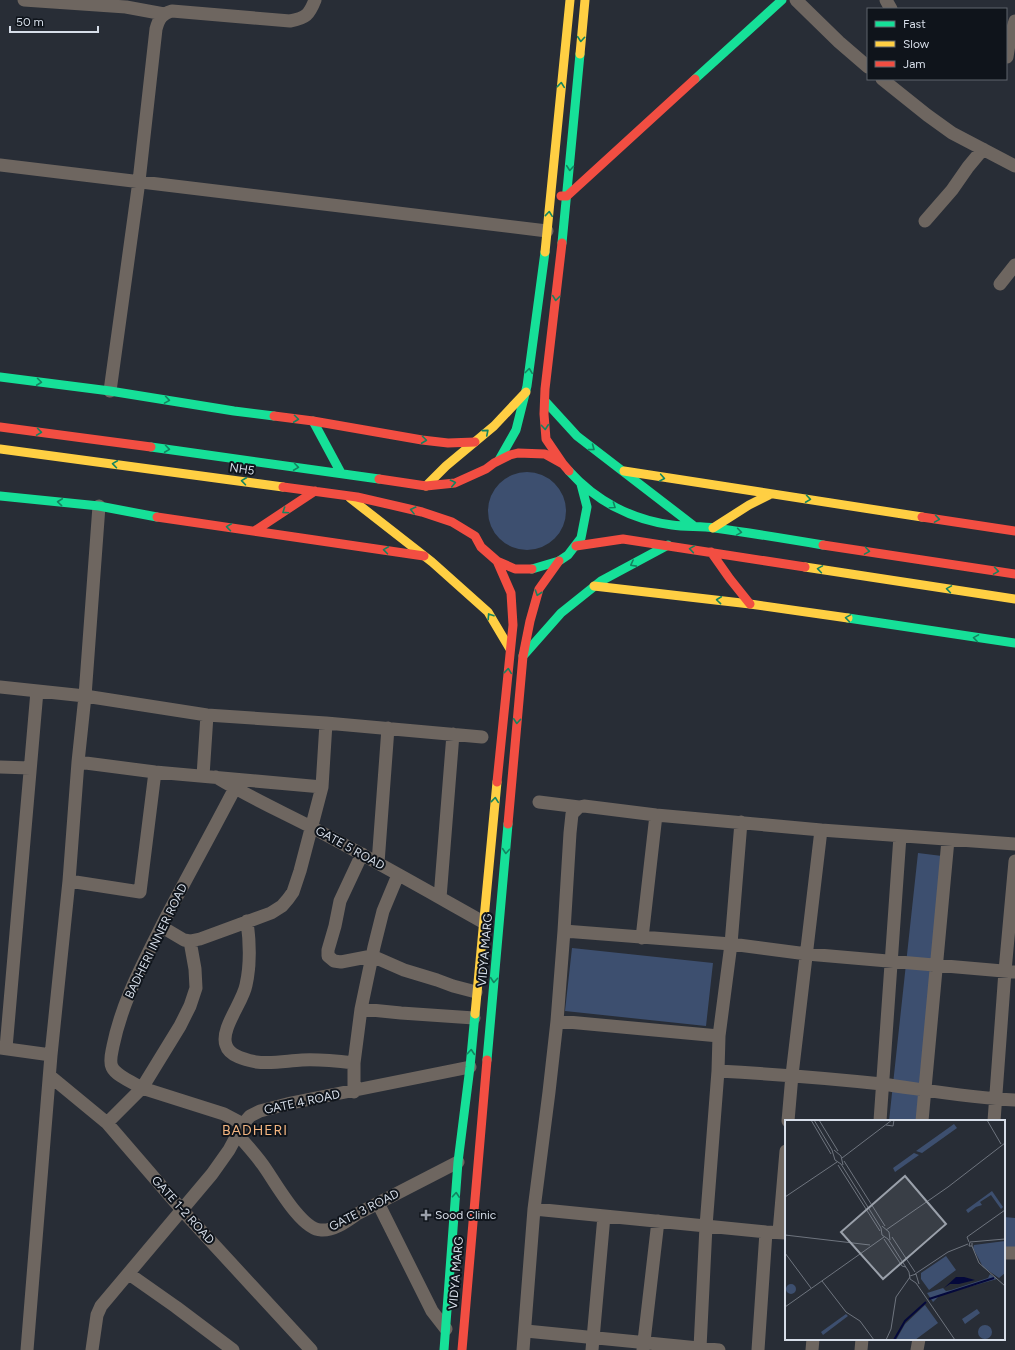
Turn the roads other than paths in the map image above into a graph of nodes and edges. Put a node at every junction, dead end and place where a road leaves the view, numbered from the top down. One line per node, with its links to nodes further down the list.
1 (24, 0): 7 (street)
2 (315, 0): 7 (street)
3 (570, 0): 16 (main road, one-way to 3)
4 (584, 0): 17 (main road, one-way to 17)
5 (782, 0): 17 (main road)
6 (796, 0): 10 (street)
7 (164, 14): 15 (street)
8 (1015, 21): 9 (street)
9 (1009, 57)
10 (867, 66)
11 (884, 80): 12 (street)
12 (983, 149): 14 (street); 18 (street)
13 (0, 165): 15 (street)
14 (1015, 166)
15 (139, 181): 19 (street); 23 (street)
16 (551, 195): 17 (main road); 19 (main road, one-way to 16)
17 (567, 196): 25 (main road, one-way to 25)
18 (925, 221)
19 (547, 231): 24 (main road, one-way to 19)
20 (1015, 265): 21 (street)
21 (1000, 284)
22 (0, 377): 23 (main road, one-way to 23)
23 (110, 391): 26 (main road, one-way to 26)
24 (526, 392): 28 (main road, one-way to 24); 30 (main road)
25 (545, 401): 31 (main road, one-way to 31); 32 (main road, one-way to 32)
26 (313, 421): 28 (main road, one-way to 28); 33 (main road)
27 (0, 427): 33 (main road, NH5, one-way to 33)
28 (475, 442): 35 (main road)
29 (0, 449): 36 (main road, NH5 / NH5, one-way to 29)
30 (499, 460): 31 (main road, NH5); 35 (main road, NH5, one-way to 30)
31 (564, 464): 34 (main road, NH5)
32 (624, 471): 38 (main road, one-way to 38); 41 (main road)
33 (341, 473): 35 (main road, NH5)
34 (581, 484): 41 (main road, NH5, one-way to 41); 46 (main road, NH5)
35 (426, 486)
36 (314, 491): 37 (main road, NH5 / NH5); 43 (main road, one-way to 43)
37 (347, 495): 48 (main road); 49 (main road, NH5 / NH5, one-way to 37)
38 (769, 495): 42 (main road); 44 (main road, one-way to 44)
39 (0, 496): 40 (main road, one-way to 39)
40 (99, 506): 43 (main road, one-way to 40); 60 (street)
41 (694, 526): 42 (main road, NH5)
42 (713, 528): 51 (main road, NH5, one-way to 51)
43 (256, 530): 48 (main road, one-way to 43)
44 (1015, 531)
45 (668, 545): 46 (main road); 47 (main road, one-way to 45); 52 (main road, one-way to 52)
46 (576, 546): 50 (main road, NH5)
47 (711, 552): 53 (main road, one-way to 47); 54 (main road)
48 (424, 556): 56 (main road, one-way to 48)
49 (497, 561): 50 (main road, NH5); 56 (main road, VIDYA MARG)
50 (559, 561): 57 (main road, VIDYA MARG, one-way to 57)
51 (1015, 574)
52 (594, 586): 54 (main road, one-way to 52); 57 (main road)
53 (1015, 599)
54 (750, 604): 55 (main road, one-way to 54)
55 (1015, 643)
56 (510, 649): 90 (main road, VIDYA MARG, one-way to 56)
57 (523, 656): 149 (main road, VIDYA MARG, one-way to 149)
58 (0, 687): 59 (street)
59 (37, 691): 60 (street); 68 (street)
60 (85, 696): 61 (street); 66 (street)
61 (207, 714): 62 (street); 70 (street)
62 (326, 723): 63 (street); 72 (street)
63 (388, 728): 64 (street); 85 (street)
64 (453, 734): 65 (street); 88 (street)
65 (482, 737)
66 (78, 762): 69 (street); 87 (street)
67 (0, 767): 68 (street)
68 (30, 768): 106 (street)
69 (155, 772): 70 (street); 87 (street)
70 (202, 776): 71 (street)
71 (216, 777): 72 (street); 73 (street, GATE 5 ROAD)
72 (322, 787): 78 (street)
73 (235, 788): 78 (street, GATE 5 ROAD); 91 (street, BADHERI INNER ROAD)
74 (539, 802): 75 (street)
75 (579, 807): 76 (street); 92 (street)
76 (656, 814): 77 (street); 93 (street)
77 (741, 822): 79 (street); 95 (street)
78 (312, 827): 83 (street, GATE 5 ROAD); 89 (street)
79 (820, 830): 80 (street); 96 (street)
80 (900, 836): 81 (street); 98 (street)
81 (948, 840): 82 (street); 99 (street)
82 (1015, 844)
83 (362, 854): 85 (street, GATE 5 ROAD); 97 (street)
84 (1015, 861): 100 (street)
85 (378, 863): 86 (street, GATE 5 ROAD)
86 (398, 875): 88 (street, GATE 5 ROAD); 97 (street)
87 (69, 881): 107 (street)
88 (440, 898): 90 (street, GATE 5 ROAD)
89 (247, 921): 94 (street); 108 (street)
90 (483, 922): 101 (main road, VIDYA MARG)
91 (162, 926): 94 (street); 114 (street, BADHERI INNER ROAD)
92 (564, 931): 93 (street); 104 (street)
93 (642, 938): 95 (street)
94 (190, 941): 114 (street)
95 (731, 944): 96 (street); 105 (street)
96 (807, 954): 98 (street); 111 (street)
97 (372, 956): 101 (street); 102 (street)
98 (891, 961): 99 (street); 113 (street)
99 (936, 965): 100 (street); 115 (street)
100 (1010, 971): 117 (street)
101 (476, 992): 103 (main road, VIDYA MARG)
102 (361, 1009): 103 (street); 108 (street)
103 (474, 1018): 109 (main road, VIDYA MARG, one-way to 103)
104 (557, 1021): 105 (street); 128 (street)
105 (719, 1036): 110 (street)
106 (3, 1048): 107 (street)
107 (51, 1056): 112 (street)
108 (354, 1063): 116 (street)
109 (470, 1068): 116 (street, GATE 4 ROAD); 125 (main road, VIDYA MARG)
110 (718, 1071): 111 (street); 132 (street)
111 (792, 1075): 113 (street); 119 (street)
112 (50, 1076): 123 (street, GATE 1-2 ROAD); 146 (street)
113 (882, 1084): 115 (street); 120 (street)
114 (142, 1088): 123 (street); 124 (street, BADHERI INNER ROAD)
115 (924, 1090): 117 (street); 121 (street)
116 (354, 1092): 124 (street, GATE 4 ROAD)
117 (995, 1100): 118 (street); 122 (street)
118 (1015, 1100)
119 (788, 1120)
120 (880, 1120)
121 (922, 1120)
122 (994, 1120)
123 (107, 1123): 129 (street, GATE 1-2 ROAD)
124 (240, 1129): 127 (street, GATE 3 ROAD); 129 (street, GATE 4 ROAD)
125 (458, 1162): 127 (street, GATE 3 ROAD); 136 (main road, VIDYA MARG, one-way to 125)
126 (785, 1177): 134 (street)
127 (378, 1203): 136 (street)
128 (534, 1209): 130 (street); 137 (street)
129 (182, 1210): 135 (street, GATE 4 ROAD); 145 (street, GATE 1-2 ROAD)
130 (604, 1216): 131 (street); 141 (street)
131 (658, 1222): 132 (street); 142 (street)
132 (706, 1226): 133 (street); 144 (street)
133 (766, 1232): 134 (street); 152 (street)
134 (783, 1232)
135 (129, 1274): 147 (street, GATE 4 ROAD); 148 (street)
136 (446, 1329): 143 (main road, VIDYA MARG)
137 (526, 1331): 141 (street); 150 (street)
138 (813, 1340): 153 (street)
139 (862, 1340): 154 (street)
140 (919, 1340): 155 (street)
141 (593, 1344): 142 (street)
142 (644, 1346): 144 (street)
143 (442, 1348)
144 (700, 1348): 151 (street)
145 (307, 1349)
146 (27, 1350)
147 (92, 1350)
148 (233, 1350)
149 (462, 1350)
150 (523, 1350)
151 (719, 1350)
152 (758, 1350)
153 (812, 1350)
154 (861, 1350)
155 (917, 1350)

